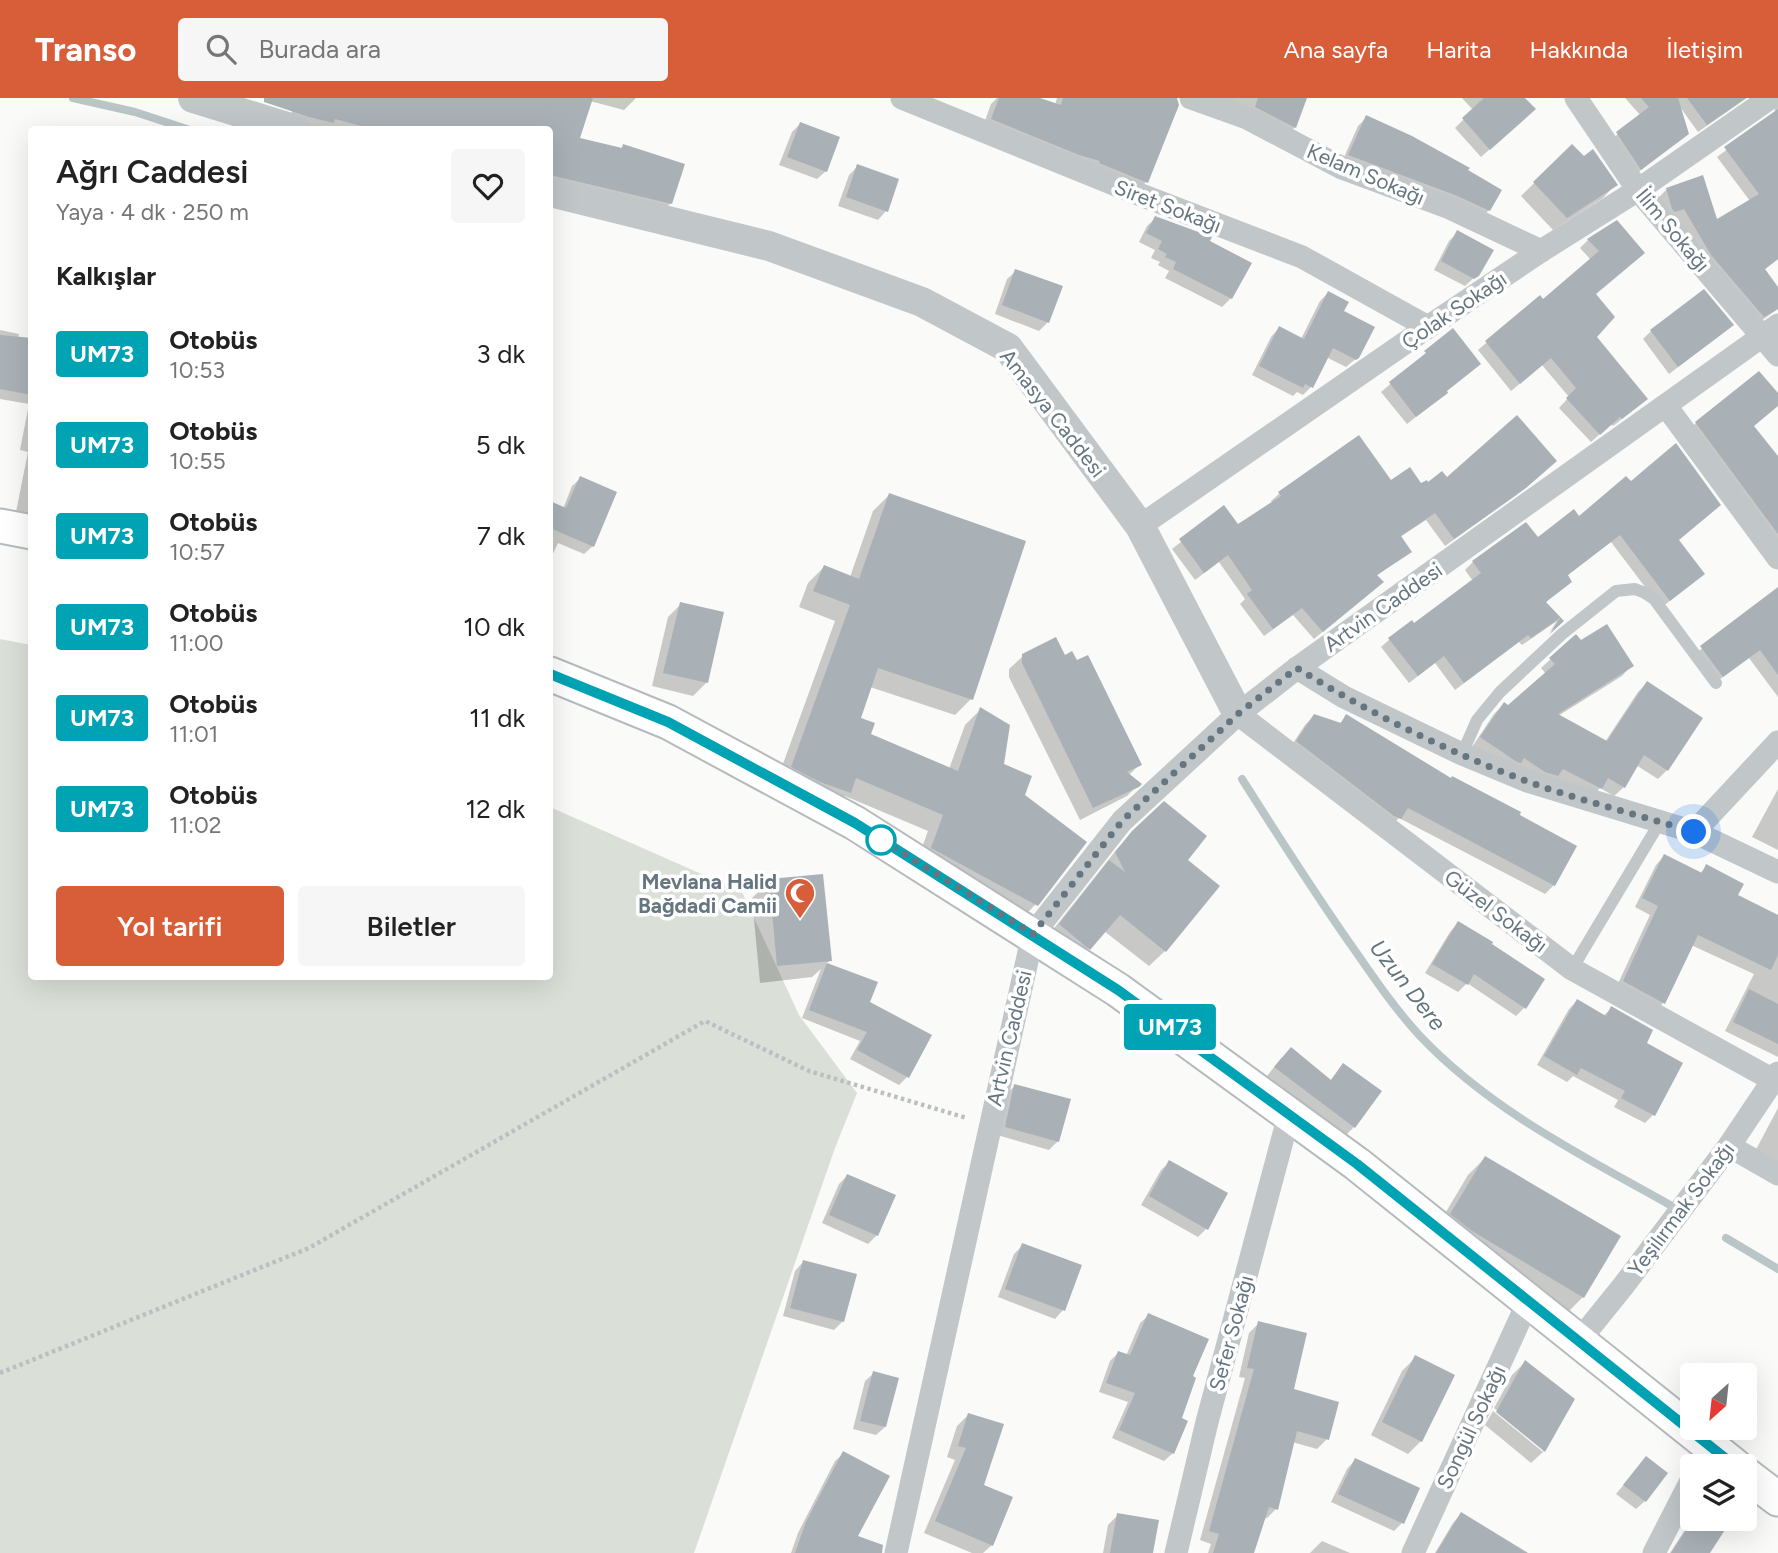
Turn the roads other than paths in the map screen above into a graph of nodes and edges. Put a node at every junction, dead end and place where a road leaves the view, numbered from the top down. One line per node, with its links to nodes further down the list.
1 (193, 98): 6 (street)
2 (902, 98): 10 (street, Siret Sokağı)
3 (1191, 98): 9 (street, Kelam Sokağı)
4 (1576, 98): 7 (street, İlim Sokağı)
5 (1770, 98): 7 (street, Çolak Sokağı)
6 (284, 126)
7 (1638, 190): 9 (street, Çolak Sokağı); 11 (street, İlim Sokağı)
8 (553, 193): 15 (street, Amasya Caddesi)
9 (1541, 251): 10 (street, Çolak Sokağı)
10 (1428, 327): 15 (street, Çolak Sokağı)
11 (1771, 331): 12 (street, İlim Sokağı); 13 (street, Artvin Caddesi)
12 (1778, 355)
13 (1666, 406): 17 (street); 18 (street, Artvin Caddesi)
14 (0, 526): 16 (main road)
15 (1140, 526): 21 (street, Amasya Caddesi)
16 (28, 531)
17 (1778, 558)
18 (1297, 668): 21 (street, Artvin Caddesi); 23 (street)
19 (553, 675): 27 (main road)
20 (1716, 682): 23 (lane)
21 (1238, 714): 27 (street, Artvin Caddesi); 28 (street, Güzel Sokağı)
22 (1778, 742): 25 (street)
23 (1462, 754): 24 (street)
24 (1660, 822): 25 (street); 28 (lane)
25 (1694, 832): 26 (street)
26 (1778, 872)
27 (1033, 934): 30 (main road); 39 (street, Artvin Caddesi)
28 (1572, 969): 29 (street, Güzel Sokağı)
29 (1776, 1076): 31 (street, Yeşilırmak Sokağı)
30 (1289, 1115): 33 (main road); 40 (street, Sefer Sokağı)
31 (1729, 1146): 32 (street); 34 (street, Yeşilırmak Sokağı)
32 (1778, 1174)
33 (1528, 1302): 34 (main road); 41 (street, Songül Sokağı)
34 (1578, 1342): 35 (main road)
35 (1702, 1454)
36 (1757, 1483): 37 (main road)
37 (1778, 1499)
38 (1680, 1502): 42 (street)
39 (896, 1553)
40 (1177, 1553)
41 (1413, 1553)
42 (1654, 1553)

